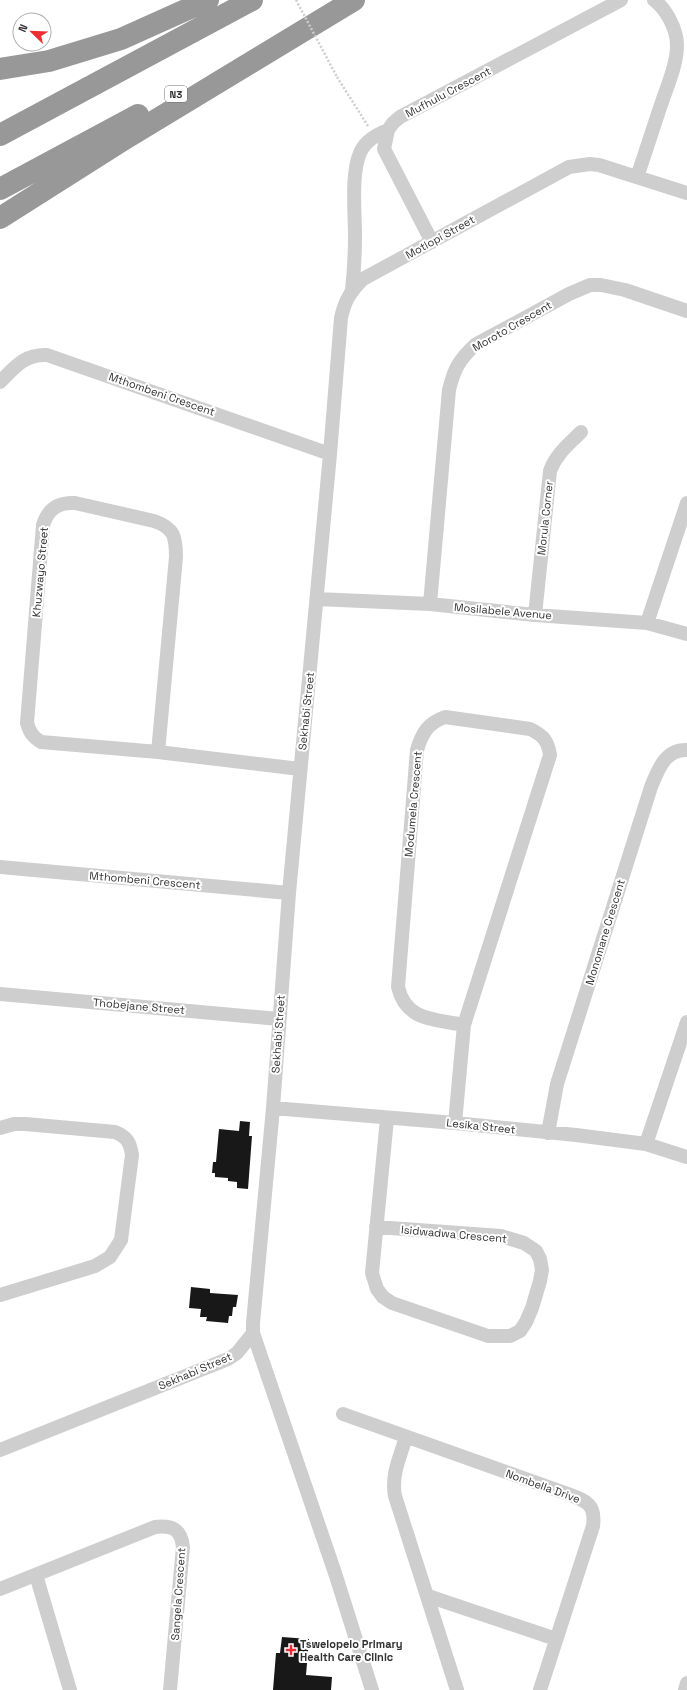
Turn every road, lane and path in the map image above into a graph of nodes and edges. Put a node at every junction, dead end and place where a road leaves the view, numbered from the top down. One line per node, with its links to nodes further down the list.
1 (208, 0): 7 (highway)
2 (252, 0): 9 (highway)
3 (296, 0): 8 (path, bridge)
4 (353, 0): 11 (highway, N3); 13 (highway)
5 (621, 0): 8 (street, Mufhulu Crescent)
6 (654, 0): 10 (street)
7 (0, 69)
8 (381, 133): 14 (street); 15 (street, Mufhulu Crescent)
9 (0, 134)
10 (637, 177): 12 (street, Motlopi Street); 14 (street, Motlopi Street)
11 (0, 189)
12 (687, 193)
13 (0, 218)
14 (432, 242): 15 (street, Motlopi Street)
15 (352, 290): 19 (street, Motlopi Street)
16 (687, 311): 22 (street, Moroto Crescent)
17 (0, 382): 19 (street, Mthombeni Crescent)
18 (581, 432): 23 (street, Morula Corner)
19 (330, 454): 21 (street, Sekhabi Street)
20 (687, 503): 24 (street)
21 (317, 599): 22 (street, Mosilabele Avenue); 28 (street, Sekhabi Street)
22 (430, 604): 23 (street, Mosilabele Avenue)
23 (536, 615): 24 (street, Mosilabele Avenue)
24 (648, 623): 25 (street, Mosilabele Avenue)
25 (687, 634)
26 (687, 750): 39 (street, Monomane Crescent)
27 (158, 752): 27 (street, Khuzwayo Street); 28 (street, Khuzwayo Street)
28 (300, 769): 30 (street, Sekhabi Street)
29 (0, 867): 30 (street, Mthombeni Crescent)
30 (289, 894): 32 (street, Sekhabi Street)
31 (0, 994): 32 (street, Thobejane Street)
32 (279, 1019): 35 (street, Sekhabi Street)
33 (687, 1022): 40 (street)
34 (464, 1026): 34 (street, Modumela Crescent); 37 (street, Modumela Crescent)
35 (273, 1108): 36 (street, Lesika Street); 44 (street, Sekhabi Street)
36 (387, 1118): 37 (street, Lesika Street); 42 (street, Isidwadwa Crescent)
37 (455, 1123): 39 (street, Lesika Street)
38 (0, 1128): 43 (street)
39 (548, 1133): 40 (street, Lesika Street)
40 (646, 1144): 41 (street, Lesika Street)
41 (687, 1157)
42 (376, 1227): 42 (street, Isidwadwa Crescent)
43 (0, 1295)
44 (254, 1333): 47 (street, Sekhabi Street); 55 (street)
45 (343, 1414): 46 (street, Nombella Drive)
46 (406, 1437): 50 (street); 51 (street, Nombella Drive)
47 (0, 1450)
48 (36, 1575): 49 (street, Sangela Crescent); 53 (street); 54 (street, Sangela Crescent)
49 (0, 1589)
50 (428, 1596): 51 (street); 56 (street)
51 (556, 1639): 57 (street, Nombella Drive)
52 (687, 1683): 58 (street)
53 (70, 1690)
54 (170, 1690)
55 (372, 1690)
56 (457, 1690)
57 (540, 1690)
58 (685, 1690)

